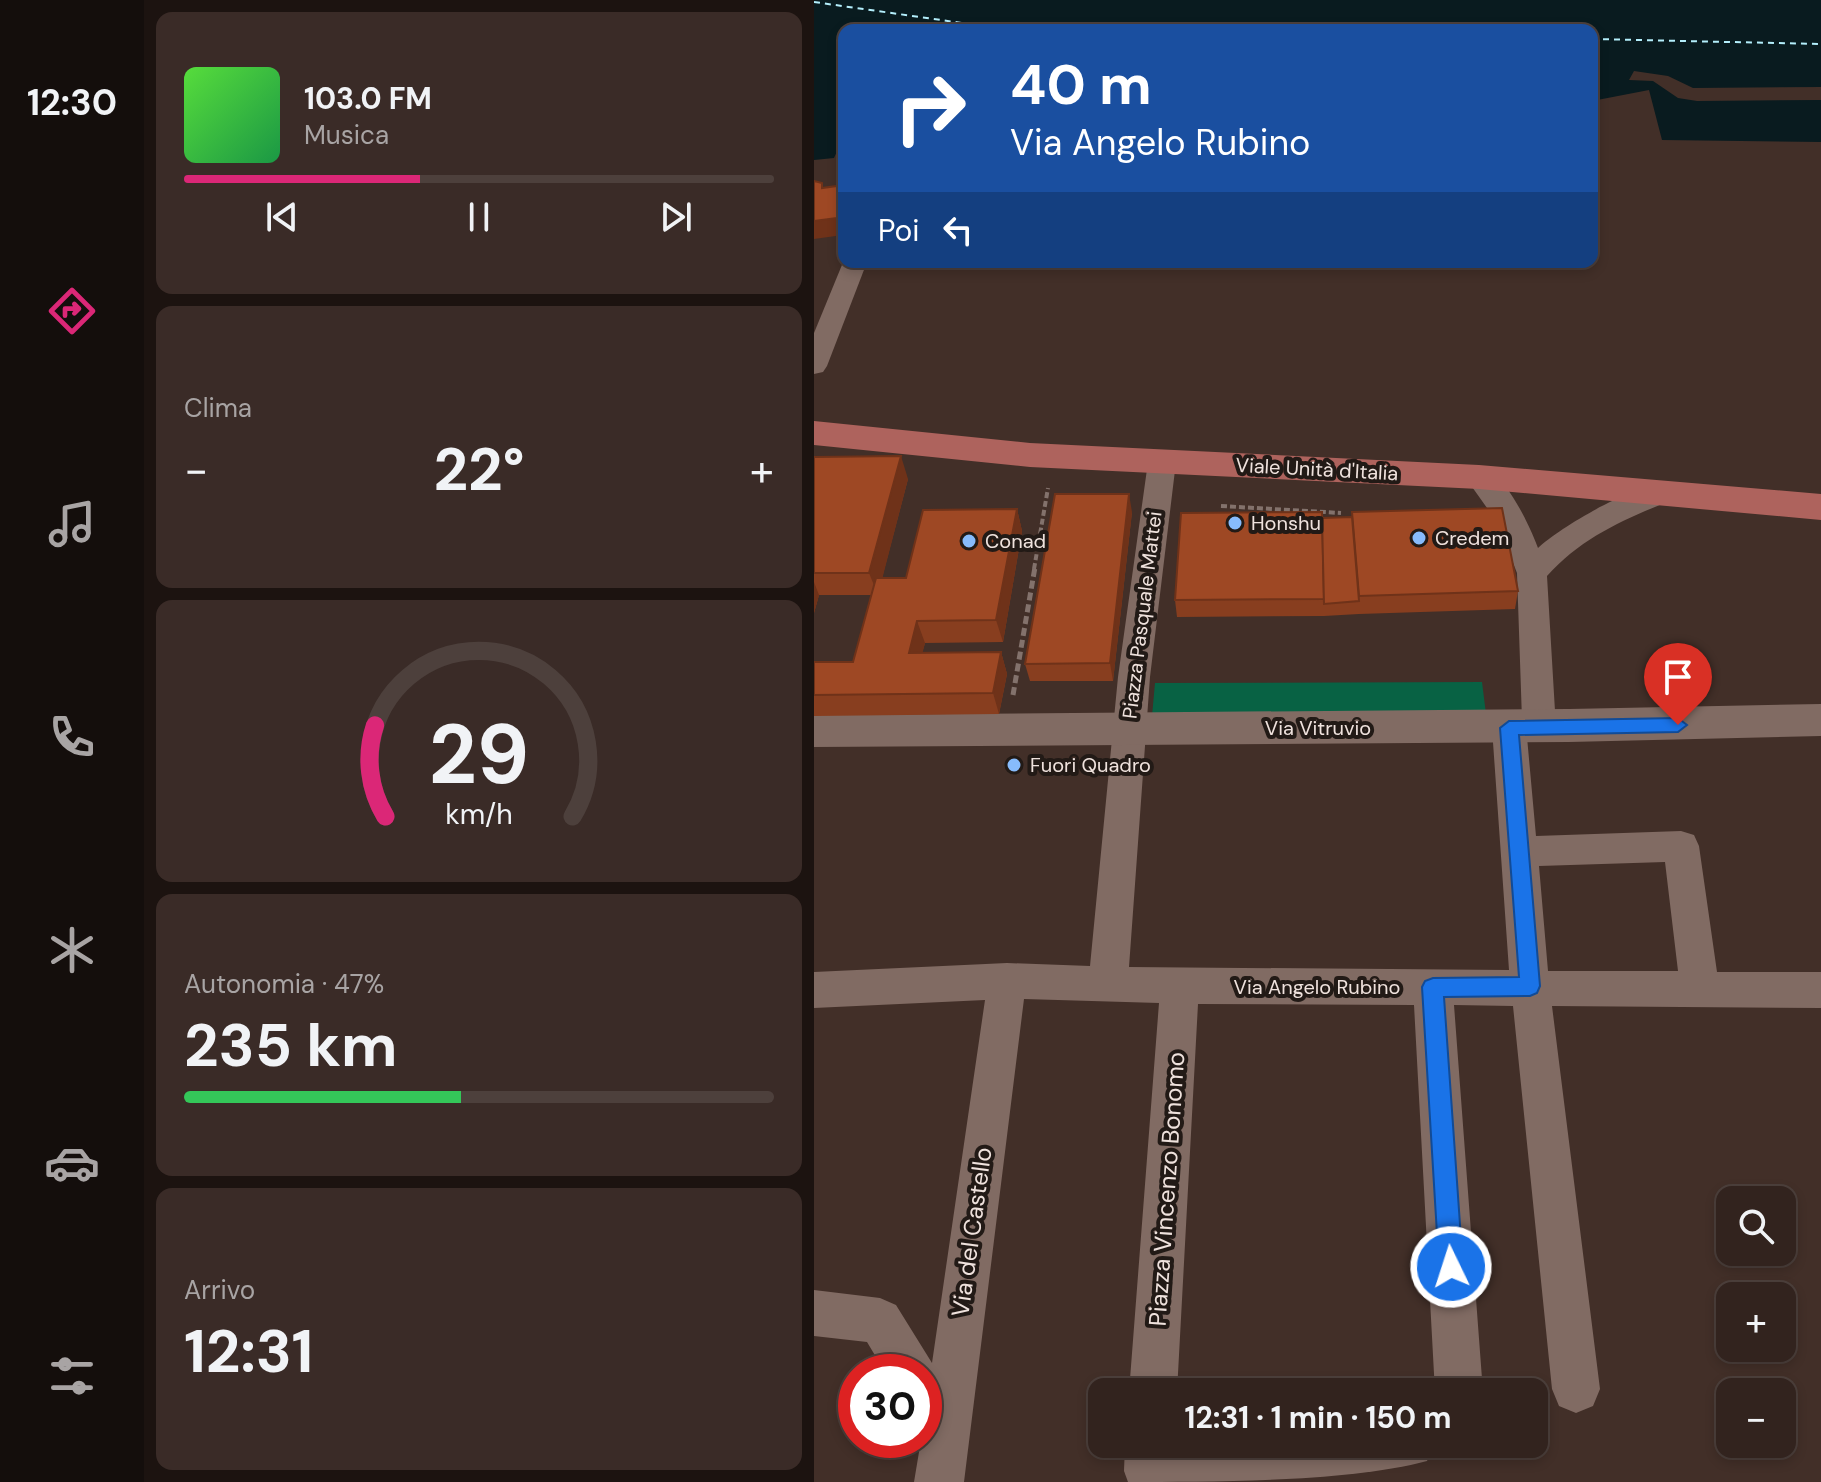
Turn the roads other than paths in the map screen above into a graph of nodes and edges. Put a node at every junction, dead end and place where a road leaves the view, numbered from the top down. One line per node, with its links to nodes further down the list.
1 (853, 268): 2 (street)
2 (814, 366)
3 (814, 433): 4 (main road, Viale Unità d'Italia)
4 (1162, 462): 5 (main road, Viale Unità d'Italia); 10 (street, Piazza Pasquale Mattei)
5 (1479, 477): 6 (main road, Viale Unità d'Italia); 8 (street)
6 (1662, 493): 7 (main road, Viale Unità d'Italia); 8 (street)
7 (1821, 507)
8 (1532, 573): 11 (street)
9 (1821, 720): 11 (street, Via Vitruvio)
10 (1129, 727): 11 (street, Via Vitruvio); 12 (street, Via Vitruvio); 15 (street, Piazza Pasquale Mattei)
11 (1524, 728): 13 (street)
12 (814, 731)
13 (1519, 852): 17 (street); 19 (street)
14 (1007, 981): 15 (street, Via Angelo Rubino); 20 (street, Via Angelo Rubino); 24 (street, Via del Castello)
15 (1108, 983): 16 (street, Via Angelo Rubino)
16 (1180, 986): 18 (street, Via Angelo Rubino); 25 (street, Piazza Vincenzo Bonomo)
17 (1530, 986): 18 (street, Via Angelo Rubino); 19 (street, Via Angelo Rubino); 27 (street)
18 (1433, 987): 26 (street)
19 (1700, 988): 21 (street, Via Angelo Rubino)
20 (814, 990)
21 (1821, 990)
22 (814, 1313): 23 (street)
23 (901, 1354)
24 (942, 1361)
25 (1154, 1378)
26 (1458, 1378)
27 (1576, 1389)
28 (937, 1458): 31 (street, Via del Castello)
29 (1148, 1458): 30 (street)
30 (1317, 1458)
31 (939, 1482)

